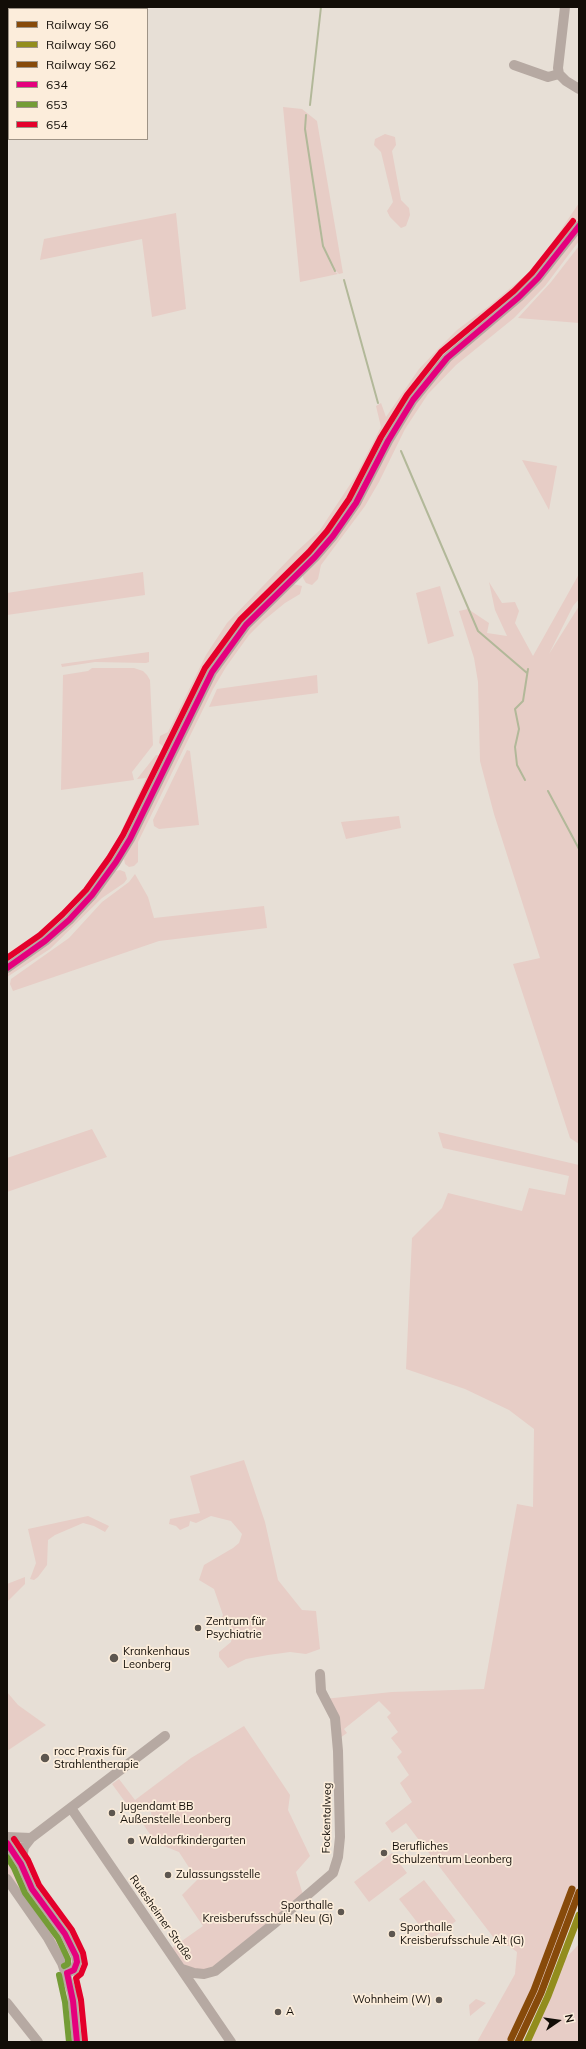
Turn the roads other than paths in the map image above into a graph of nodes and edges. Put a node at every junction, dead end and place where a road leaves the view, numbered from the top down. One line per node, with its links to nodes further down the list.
1 (565, 7): 3 (street)
2 (514, 65): 3 (street)
3 (559, 74): 4 (street)
4 (579, 89)
5 (579, 226): 6 (street)
6 (7, 968)
7 (320, 1674): 15 (street, Fockentalweg)
8 (165, 1736): 9 (street)
9 (71, 1808): 11 (street); 15 (street, Rutesheimer Straße)
10 (7, 1837): 11 (street)
11 (31, 1838): 13 (street)
12 (7, 1842): 13 (street)
13 (21, 1864): 16 (street)
14 (7, 1879): 16 (street)
15 (182, 1969): 20 (street, Rutesheimer Straße)
16 (66, 1973): 19 (street)
17 (7, 2003): 18 (street)
18 (38, 2042)
19 (77, 2042)
20 (231, 2042)

